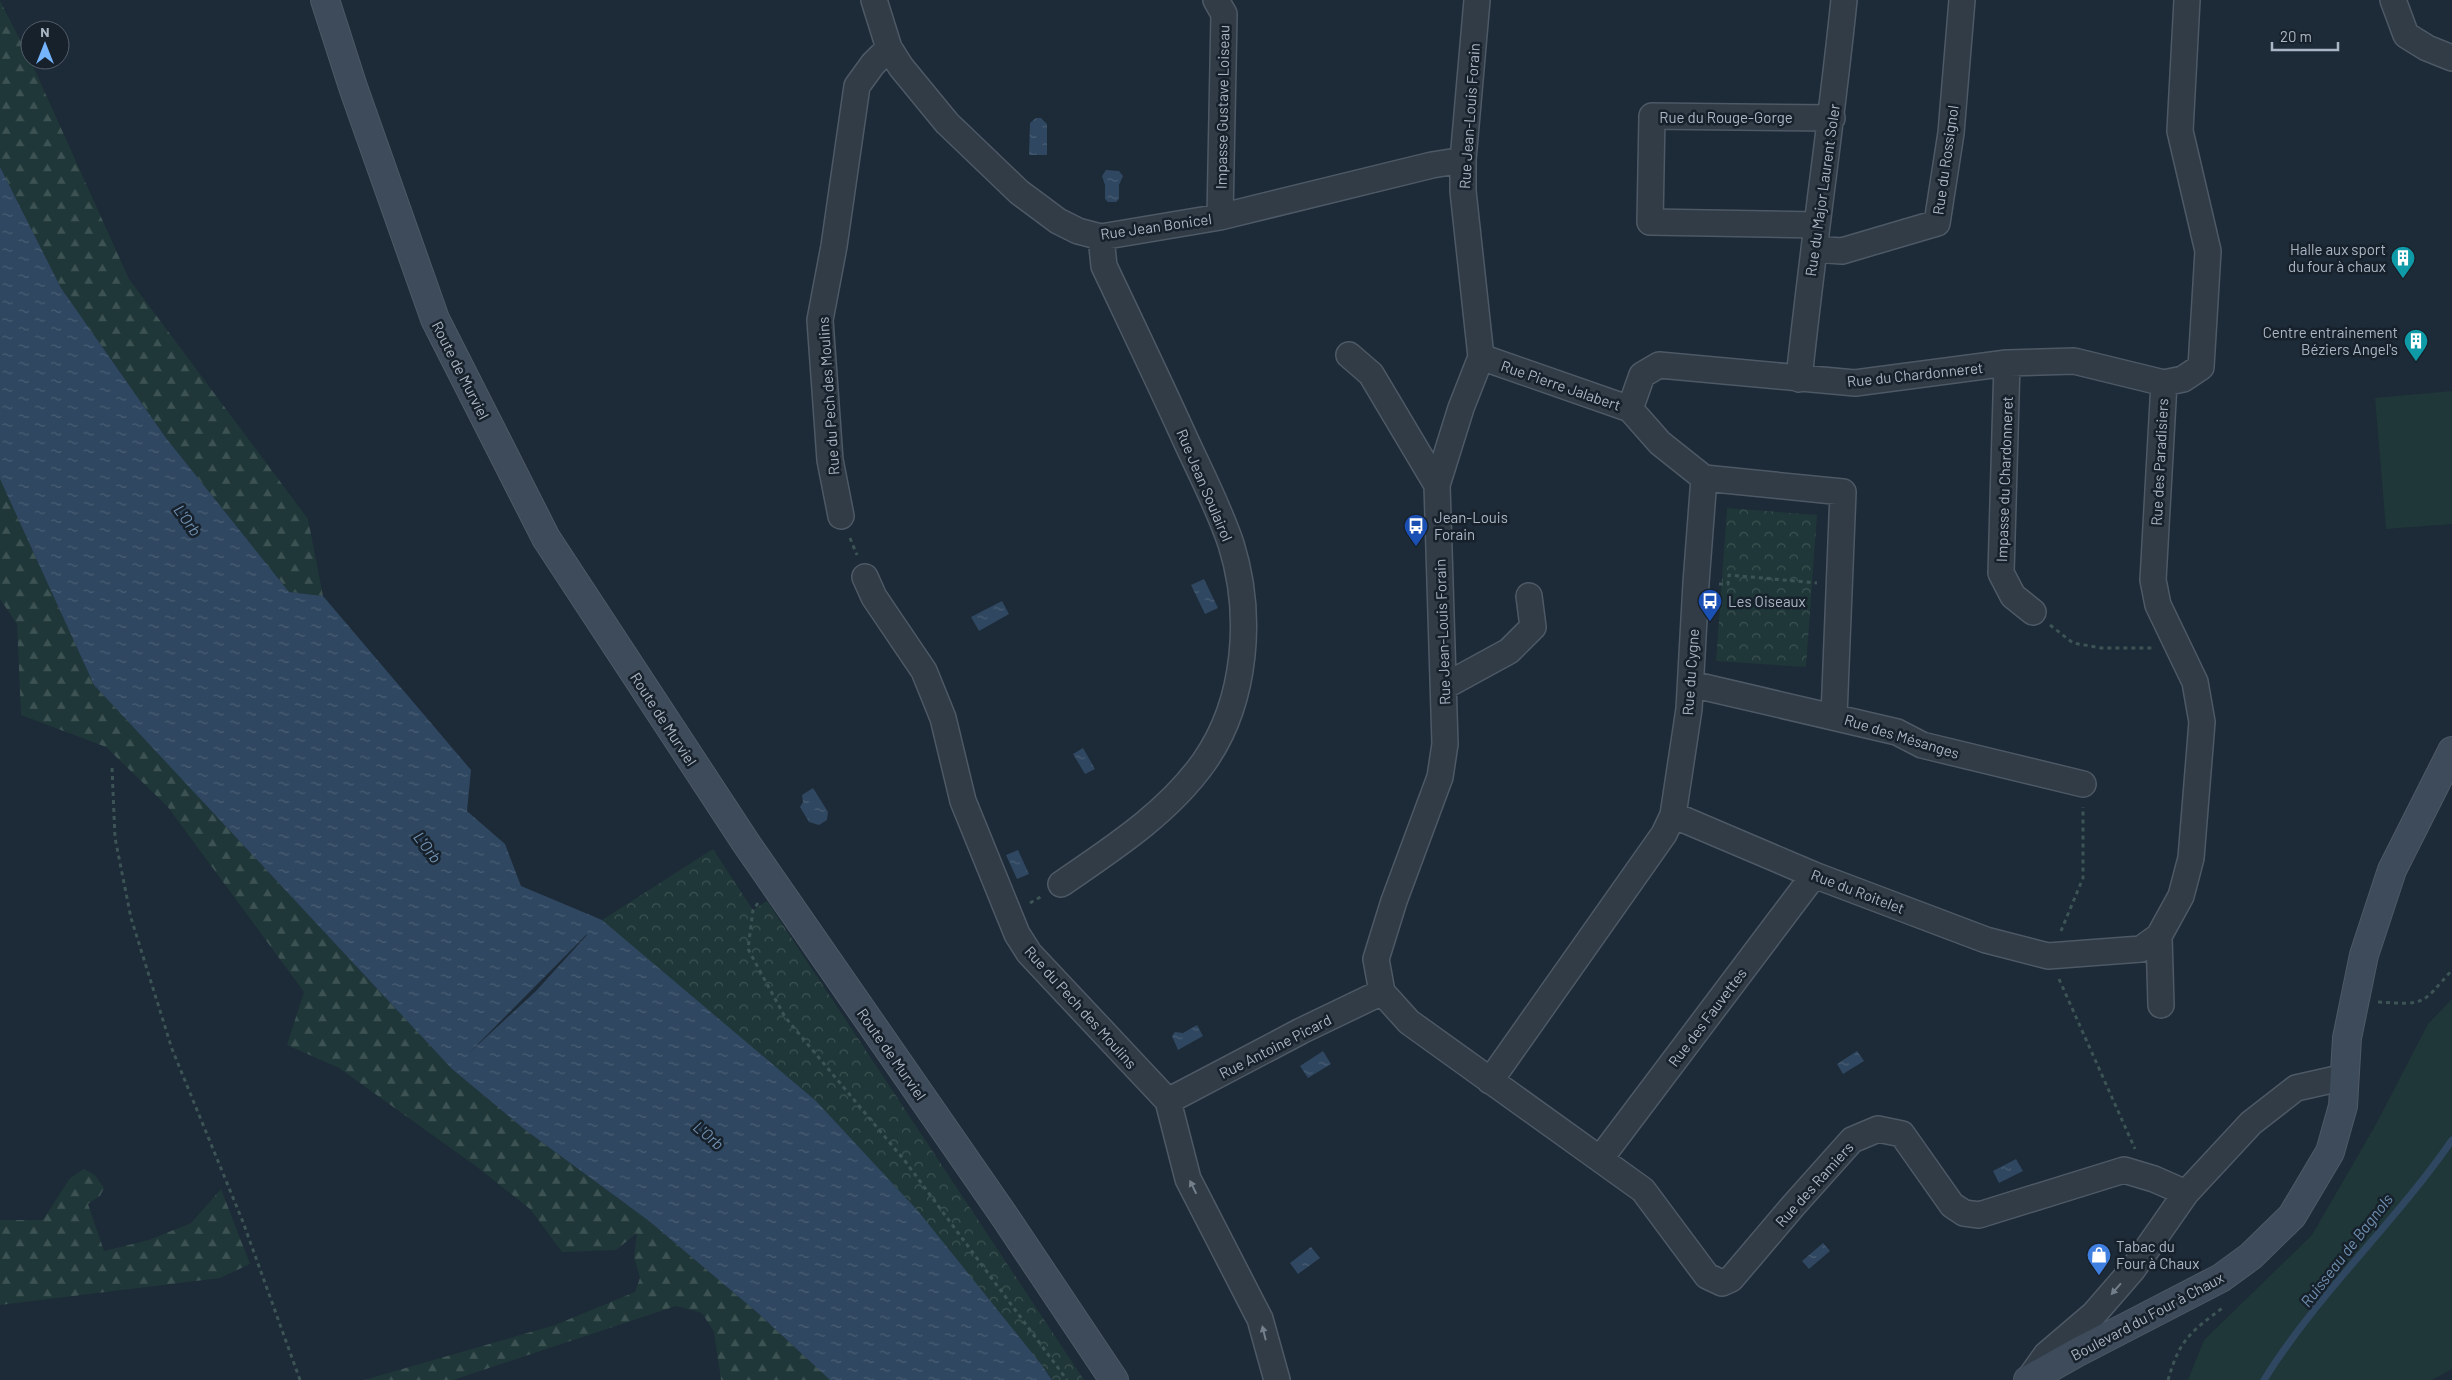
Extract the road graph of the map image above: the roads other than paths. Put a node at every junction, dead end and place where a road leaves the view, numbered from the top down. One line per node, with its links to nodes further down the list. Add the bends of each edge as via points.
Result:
1 (325, 0): 47 (main road, Route de Murviel, via 352,87 435,319 546,538 741,835)
2 (874, 0): 10 (street)
3 (1216, 0): 15 (street, Impasse Gustave Loiseau, via 1224,14)
4 (1477, 0): 14 (street, Rue Jean-Louis Forain)
5 (1844, 0): 13 (street, Rue du Major Laurent Soler)
6 (1962, 0): 17 (street, Rue du Rossignol, via 1951,133 1936,224 1842,251)
7 (2187, 0): 22 (street, Rue des Paradisiers, via 2180,131 2208,251 2201,367 2183,379)
8 (2393, 0): 11 (street, via 2406,35)
9 (2452, 47): 11 (street)
10 (889, 48): 16 (street, Rue Jean Bonicel, via 947,123 1019,192 1058,221); 26 (street, Rue du Pech des Moulins, via 857,86 820,320 830,460)
11 (2427, 48): 12 (street)
12 (2452, 58)
13 (1832, 118): 17 (street, Rue du Major Laurent Soler); 17 (street, Rue du Rouge-Gorge, via 1652,116 1650,222)
14 (1463, 160): 15 (street, Rue Jean Bonicel); 19 (street, Rue Jean-Louis Forain, via 1463,191)
15 (1220, 217): 16 (street, Rue Jean Bonicel)
16 (1101, 237): 37 (street, Rue Jean Soulairol, via 1104,266 1222,520 1238,574 1243,630 1238,683 1230,712 1205,762 1169,802)
17 (1815, 237): 21 (street, Rue du Major Laurent Soler)
18 (1349, 355): 25 (street, via 1370,374)
19 (1481, 357): 23 (street, Rue Pierre Jalabert); 25 (street, Rue Jean-Louis Forain)
20 (2007, 363): 21 (street, Rue du Chardonneret, via 1855,383); 22 (street, Rue du Chardonneret, via 2074,362); 29 (street, Impasse du Chardonneret, via 2001,573 2013,596)
21 (1799, 379): 23 (street, Rue du Chardonneret, via 1658,365 1642,375)
22 (2164, 383): 38 (street, Rue des Paradisiers, via 2153,580 2158,605 2195,682 2202,722 2191,858 2181,896)
23 (1630, 409): 24 (street, Rue Pierre Jalabert, via 1660,443)
24 (1704, 478): 30 (street, Rue du Cygne); 32 (street, via 1843,492)
25 (1437, 485): 31 (street, Rue Jean-Louis Forain)
26 (841, 516)
27 (866, 577): 44 (street, Rue du Pech des Moulins, via 874,597 924,671 943,718 963,801 1006,912 1029,953)
28 (1529, 596): 31 (street, via 1534,627 1509,651)
29 (2033, 612)
30 (1691, 684): 32 (street, Rue des Mésanges); 35 (street, Rue du Cygne)
31 (1445, 686): 40 (street, Rue Jean-Louis Forain, via 1445,744 1440,777 1376,959)
32 (1834, 716): 34 (street, Rue des Mésanges, via 1897,732 1922,745)
33 (2452, 751): 42 (main road, Boulevard du Four à Chaux, via 2392,870 2364,955 2347,1038)
34 (2083, 784)
35 (1673, 815): 36 (street, Rue du Roitelet); 43 (street, Rue du Cygne, via 1664,834)
36 (1814, 875): 39 (street, Rue du Roitelet, via 1986,940); 45 (street, Rue des Fauvettes)
37 (1061, 884)
38 (2159, 936): 39 (street, Rue des Paradisiers, via 2141,949); 41 (street)
39 (2048, 956)
40 (1382, 992): 43 (street, Rue des Ramiers, via 1409,1022); 44 (street, Rue Antoine Picard)
41 (2162, 1005)
42 (2345, 1077): 46 (street, via 2296,1088 2251,1123); 49 (main road, Boulevard du Four à Chaux, via 2343,1106 2330,1152 2292,1216 2251,1256 2221,1278)
43 (1490, 1081): 45 (street, Rue des Ramiers)
44 (1168, 1101): 48 (street, Rue du Pech des Moulins, one-way to 44, via 1260,1320 1188,1178)
45 (1600, 1159): 46 (street, Rue des Ramiers, via 1643,1190 1707,1276 1722,1283 1731,1279 1852,1140 1878,1129 1902,1134 1952,1205 1964,1213 1979,1214 2124,1170 2154,1178)
46 (2186, 1193): 49 (street, one-way to 49, via 2133,1269 2094,1314 2046,1355)
47 (1114, 1380)
48 (1277, 1380)
49 (2029, 1380)

